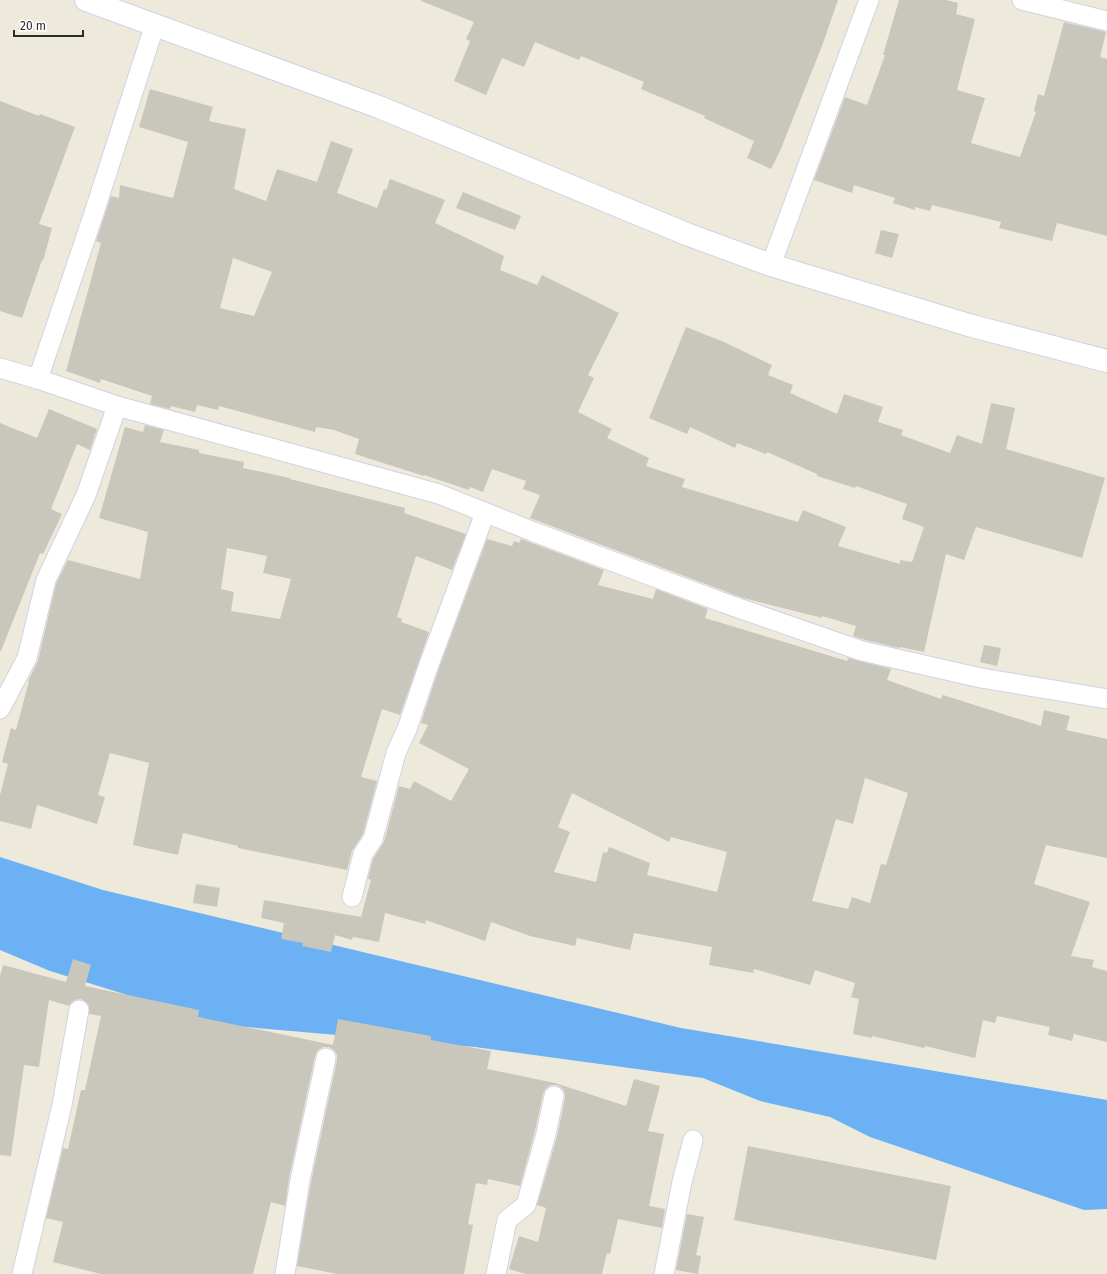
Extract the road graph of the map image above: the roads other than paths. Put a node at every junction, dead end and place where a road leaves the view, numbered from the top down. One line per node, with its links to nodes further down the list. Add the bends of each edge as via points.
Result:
1 (86, 0): 5 (street)
2 (869, 0): 6 (street)
3 (1022, 0): 4 (street)
4 (1107, 21)
5 (155, 24): 6 (street, via 379,107 689,235); 9 (street)
6 (771, 265): 7 (street, via 972,326)
7 (1107, 361)
8 (0, 368): 9 (street)
9 (38, 378): 10 (street)
10 (117, 406): 11 (street, via 439,494); 13 (street, via 86,495 46,580 27,658)
11 (485, 513): 12 (street, via 724,603 862,651 981,678); 14 (street, via 396,753 373,839 363,854)
12 (1107, 699)
13 (0, 709)
14 (352, 897)
15 (79, 1010): 19 (street, via 62,1105)
16 (326, 1058): 20 (street, via 300,1180)
17 (554, 1096): 21 (street, via 526,1205 507,1220)
18 (693, 1140): 22 (street)
19 (22, 1274)
20 (285, 1274)
21 (496, 1274)
22 (664, 1274)

